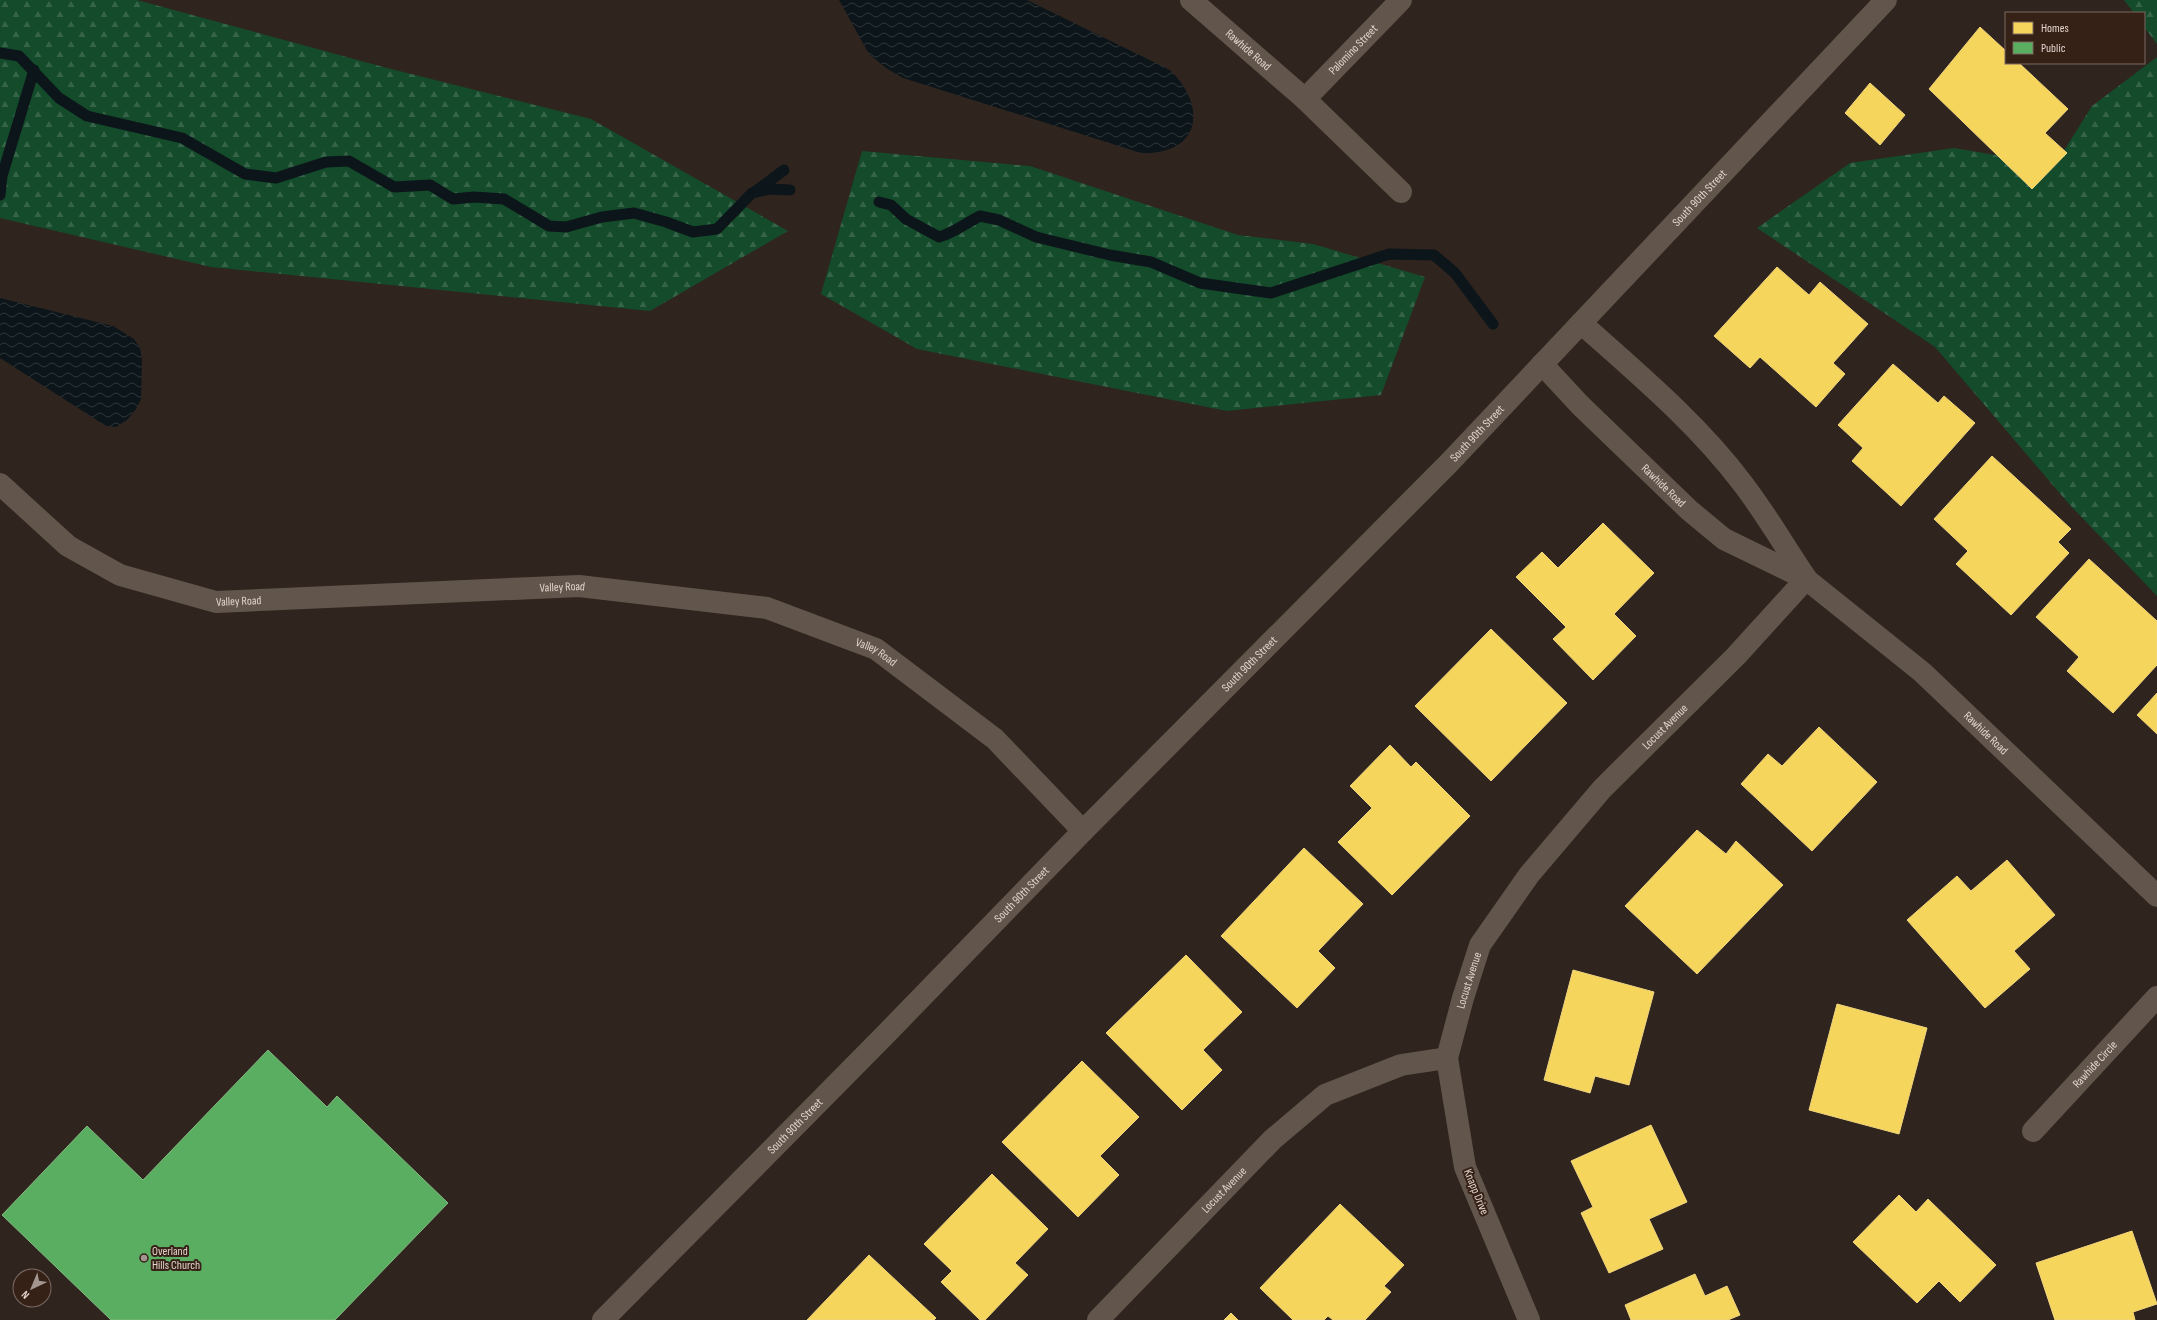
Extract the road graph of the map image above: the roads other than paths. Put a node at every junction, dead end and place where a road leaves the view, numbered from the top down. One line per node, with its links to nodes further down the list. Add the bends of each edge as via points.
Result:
1 (1191, 0): 4 (street, Rawhide Road)
2 (1401, 0): 4 (street, Palomino Street)
3 (1886, 0): 6 (street, South 90th Street)
4 (1305, 99): 5 (street, Rawhide Road)
5 (1401, 192)
6 (1581, 323): 7 (street, South 90th Street); 9 (street, Rawhide Road, via 1644,379 1701,435 1743,484)
7 (1542, 364): 9 (street, Rawhide Road, via 1580,405 1689,510 1724,539); 10 (street, South 90th Street, via 1443,469)
8 (0, 484): 10 (street, Valley Road, via 68,546 120,575 216,602 578,586 767,608 876,649 995,739)
9 (1806, 579): 11 (street, Rawhide Road, via 1922,672); 13 (street, Locust Avenue, via 1736,656 1602,790 1529,875 1480,945 1462,998)
10 (1083, 830): 15 (street, South 90th Street, via 889,1032)
11 (2157, 896)
12 (2157, 997): 14 (street, Rawhide Circle)
13 (1447, 1058): 16 (street, Locust Avenue, via 1401,1065 1325,1095 1273,1139); 17 (street, Knapp Drive, via 1465,1167)
14 (2032, 1131)
15 (603, 1320)
16 (1098, 1320)
17 (1529, 1320)

